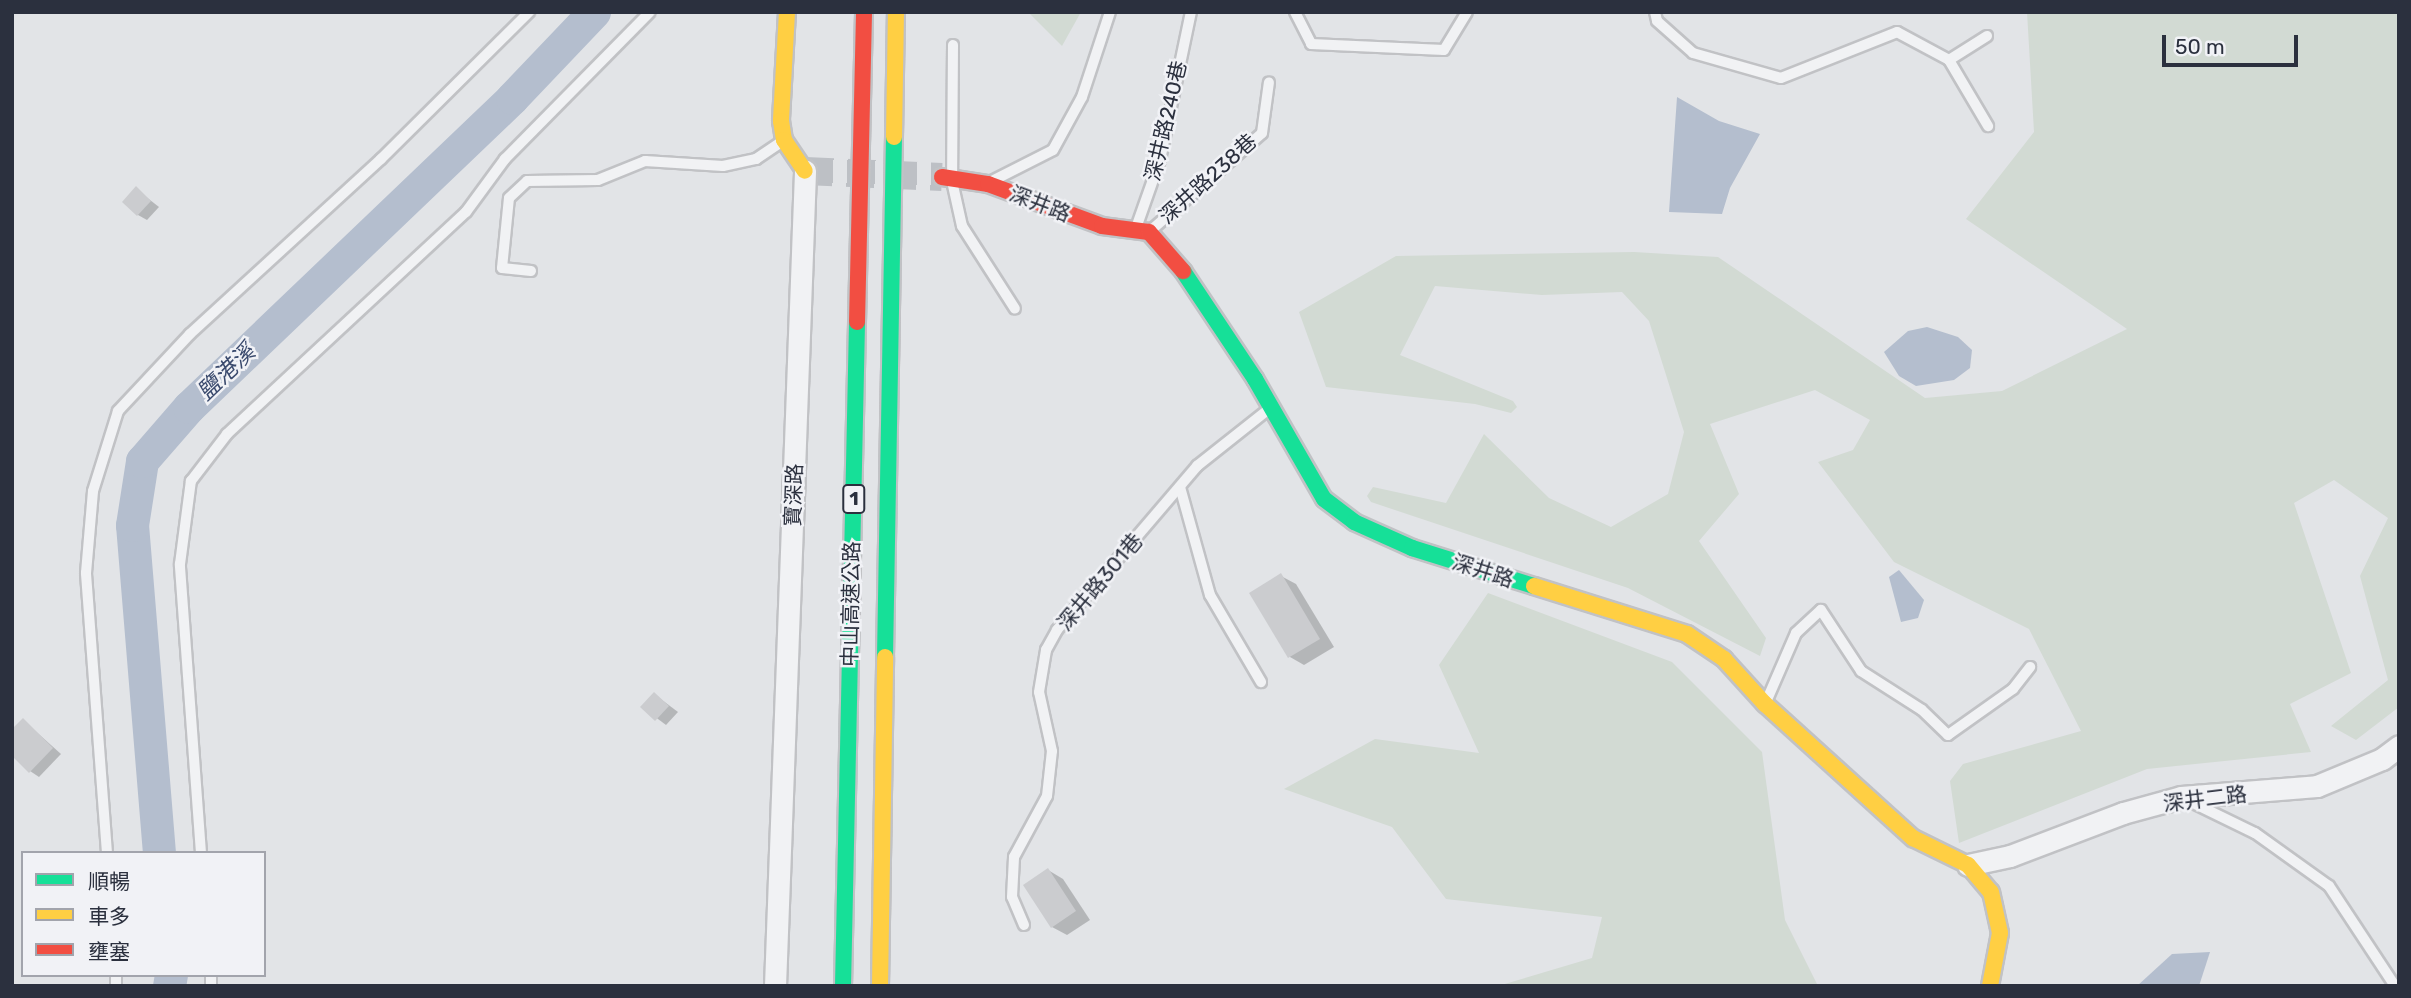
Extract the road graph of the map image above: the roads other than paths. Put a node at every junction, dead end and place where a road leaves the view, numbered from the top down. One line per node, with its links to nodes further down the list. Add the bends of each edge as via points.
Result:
1 (529, 12): 30 (lane, via 382,159 190,334 118,411 93,491 86,573)
2 (650, 12): 31 (lane, via 505,159 466,212 227,434 191,481 180,564)
3 (787, 12): 16 (main road)
4 (863, 12): 35 (main road, 中山高速公路 / 1)
5 (896, 12): 36 (main road, 中山高速公路 / 1)
6 (1110, 12): 19 (lane, via 1082,97 1053,150)
7 (1191, 12): 20 (lane, 深井路240巷)
8 (1295, 12): 9 (lane, via 1311,44 1444,50)
9 (1467, 12)
10 (1654, 12): 13 (lane, via 1657,21 1693,53 1781,78 1897,32)
11 (1987, 36): 13 (lane)
12 (953, 45): 18 (lane)
13 (1949, 60): 15 (lane)
14 (1269, 82): 20 (lane, 深井路238巷, via 1262,132)
15 (1988, 126)
16 (784, 140): 17 (main road, 寶深路); 21 (lane, via 756,159 723,166 645,161 598,180 527,181 509,198 502,268)
17 (805, 171): 34 (street, 寶深路)
18 (947, 179): 19 (main road, 深井路); 22 (lane, via 962,226)
19 (988, 184): 20 (main road, 深井路, via 1102,226)
20 (1142, 230): 23 (main road, 深井路, via 1181,268)
21 (531, 271)
22 (1015, 309)
23 (1271, 407): 24 (lane, 深井路301巷, via 1197,467); 27 (main road, 深井路, via 1324,499 1354,522 1424,552 1687,634 1724,659)
24 (1180, 487): 26 (lane, via 1210,594); 33 (lane, 深井路301巷, via 1057,630 1046,650 1039,692 1052,751 1047,796 1014,857 1012,897)
25 (2031, 667): 27 (lane, via 2013,689 1948,735 1922,710 1861,671 1821,610 1796,633)
26 (1261, 682)
27 (1765, 704): 32 (main road, 深井路, via 1913,838)
28 (2399, 746): 29 (street, 深井二路, via 2382,760 2318,786)
29 (2181, 797): 32 (street, 深井二路, via 2010,856); 38 (lane, via 2255,833 2329,886)
30 (107, 851)
31 (201, 851)
32 (1968, 865): 37 (main road, 深井路, via 1991,892 2000,933)
33 (1024, 925)
34 (775, 986)
35 (843, 986)
36 (880, 986)
37 (1990, 986)
38 (2395, 986)

